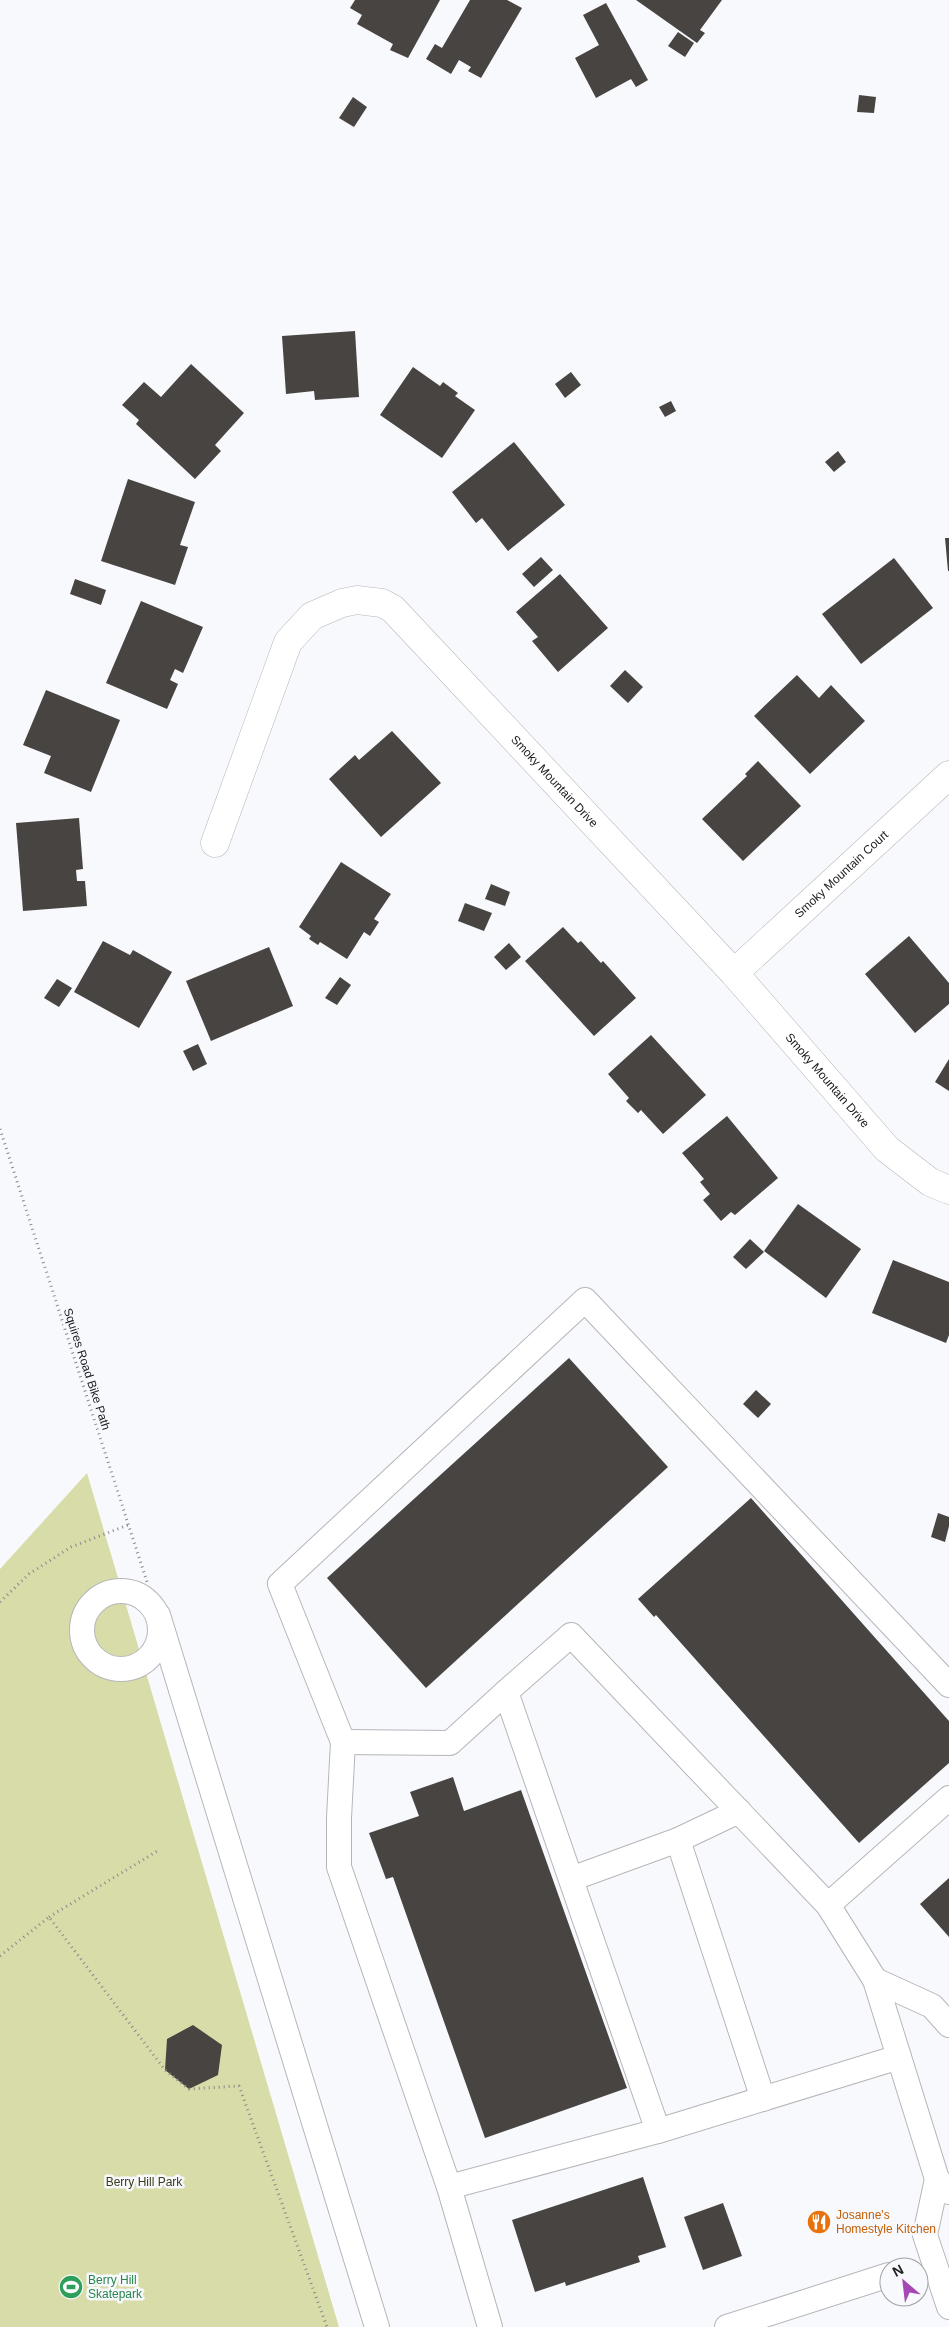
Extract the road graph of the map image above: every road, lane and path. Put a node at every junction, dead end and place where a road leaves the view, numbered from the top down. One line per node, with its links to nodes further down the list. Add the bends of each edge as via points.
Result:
1 (949, 775): 3 (street, Smoky Mountain Court)
2 (215, 843): 3 (street, Smoky Mountain Drive, via 288,642 312,616 342,603 357,600 382,603 393,608)
3 (734, 973): 5 (street, Smoky Mountain Drive, via 887,1149 930,1182)
4 (0, 1129): 6 (path, Squires Road Bike Path)
5 (949, 1190)
6 (128, 1525): 7 (path, via 71,1548 29,1574); 8 (path, Squires Road Bike Path)
7 (0, 1602)
8 (158, 1615): 32 (lane)
9 (949, 1685): 11 (lane, via 585,1300 280,1584)
10 (506, 1692): 11 (lane, via 450,1743); 13 (lane, via 571,1634); 16 (lane)
11 (343, 1742): 26 (lane, via 339,1866)
12 (949, 1798): 17 (lane)
13 (739, 1811): 14 (lane); 17 (lane)
14 (678, 1840): 16 (lane); 23 (lane)
15 (159, 1850): 18 (path)
16 (571, 1879): 24 (lane)
17 (828, 1905): 20 (lane)
18 (49, 1917): 19 (path); 31 (path, via 165,2070 188,2089 239,2086)
19 (0, 1956)
20 (875, 1980): 21 (lane, via 932,2006); 22 (lane)
21 (949, 2025)
22 (899, 2056): 23 (lane); 25 (lane)
23 (763, 2099): 24 (lane)
24 (658, 2131): 26 (lane)
25 (943, 2185): 27 (lane, via 925,2235)
26 (449, 2187): 33 (lane)
27 (925, 2257)
28 (929, 2271): 30 (lane)
29 (879, 2278): 34 (lane)
30 (949, 2307)
31 (327, 2327)
32 (378, 2327)
33 (490, 2327)
34 (727, 2327)

